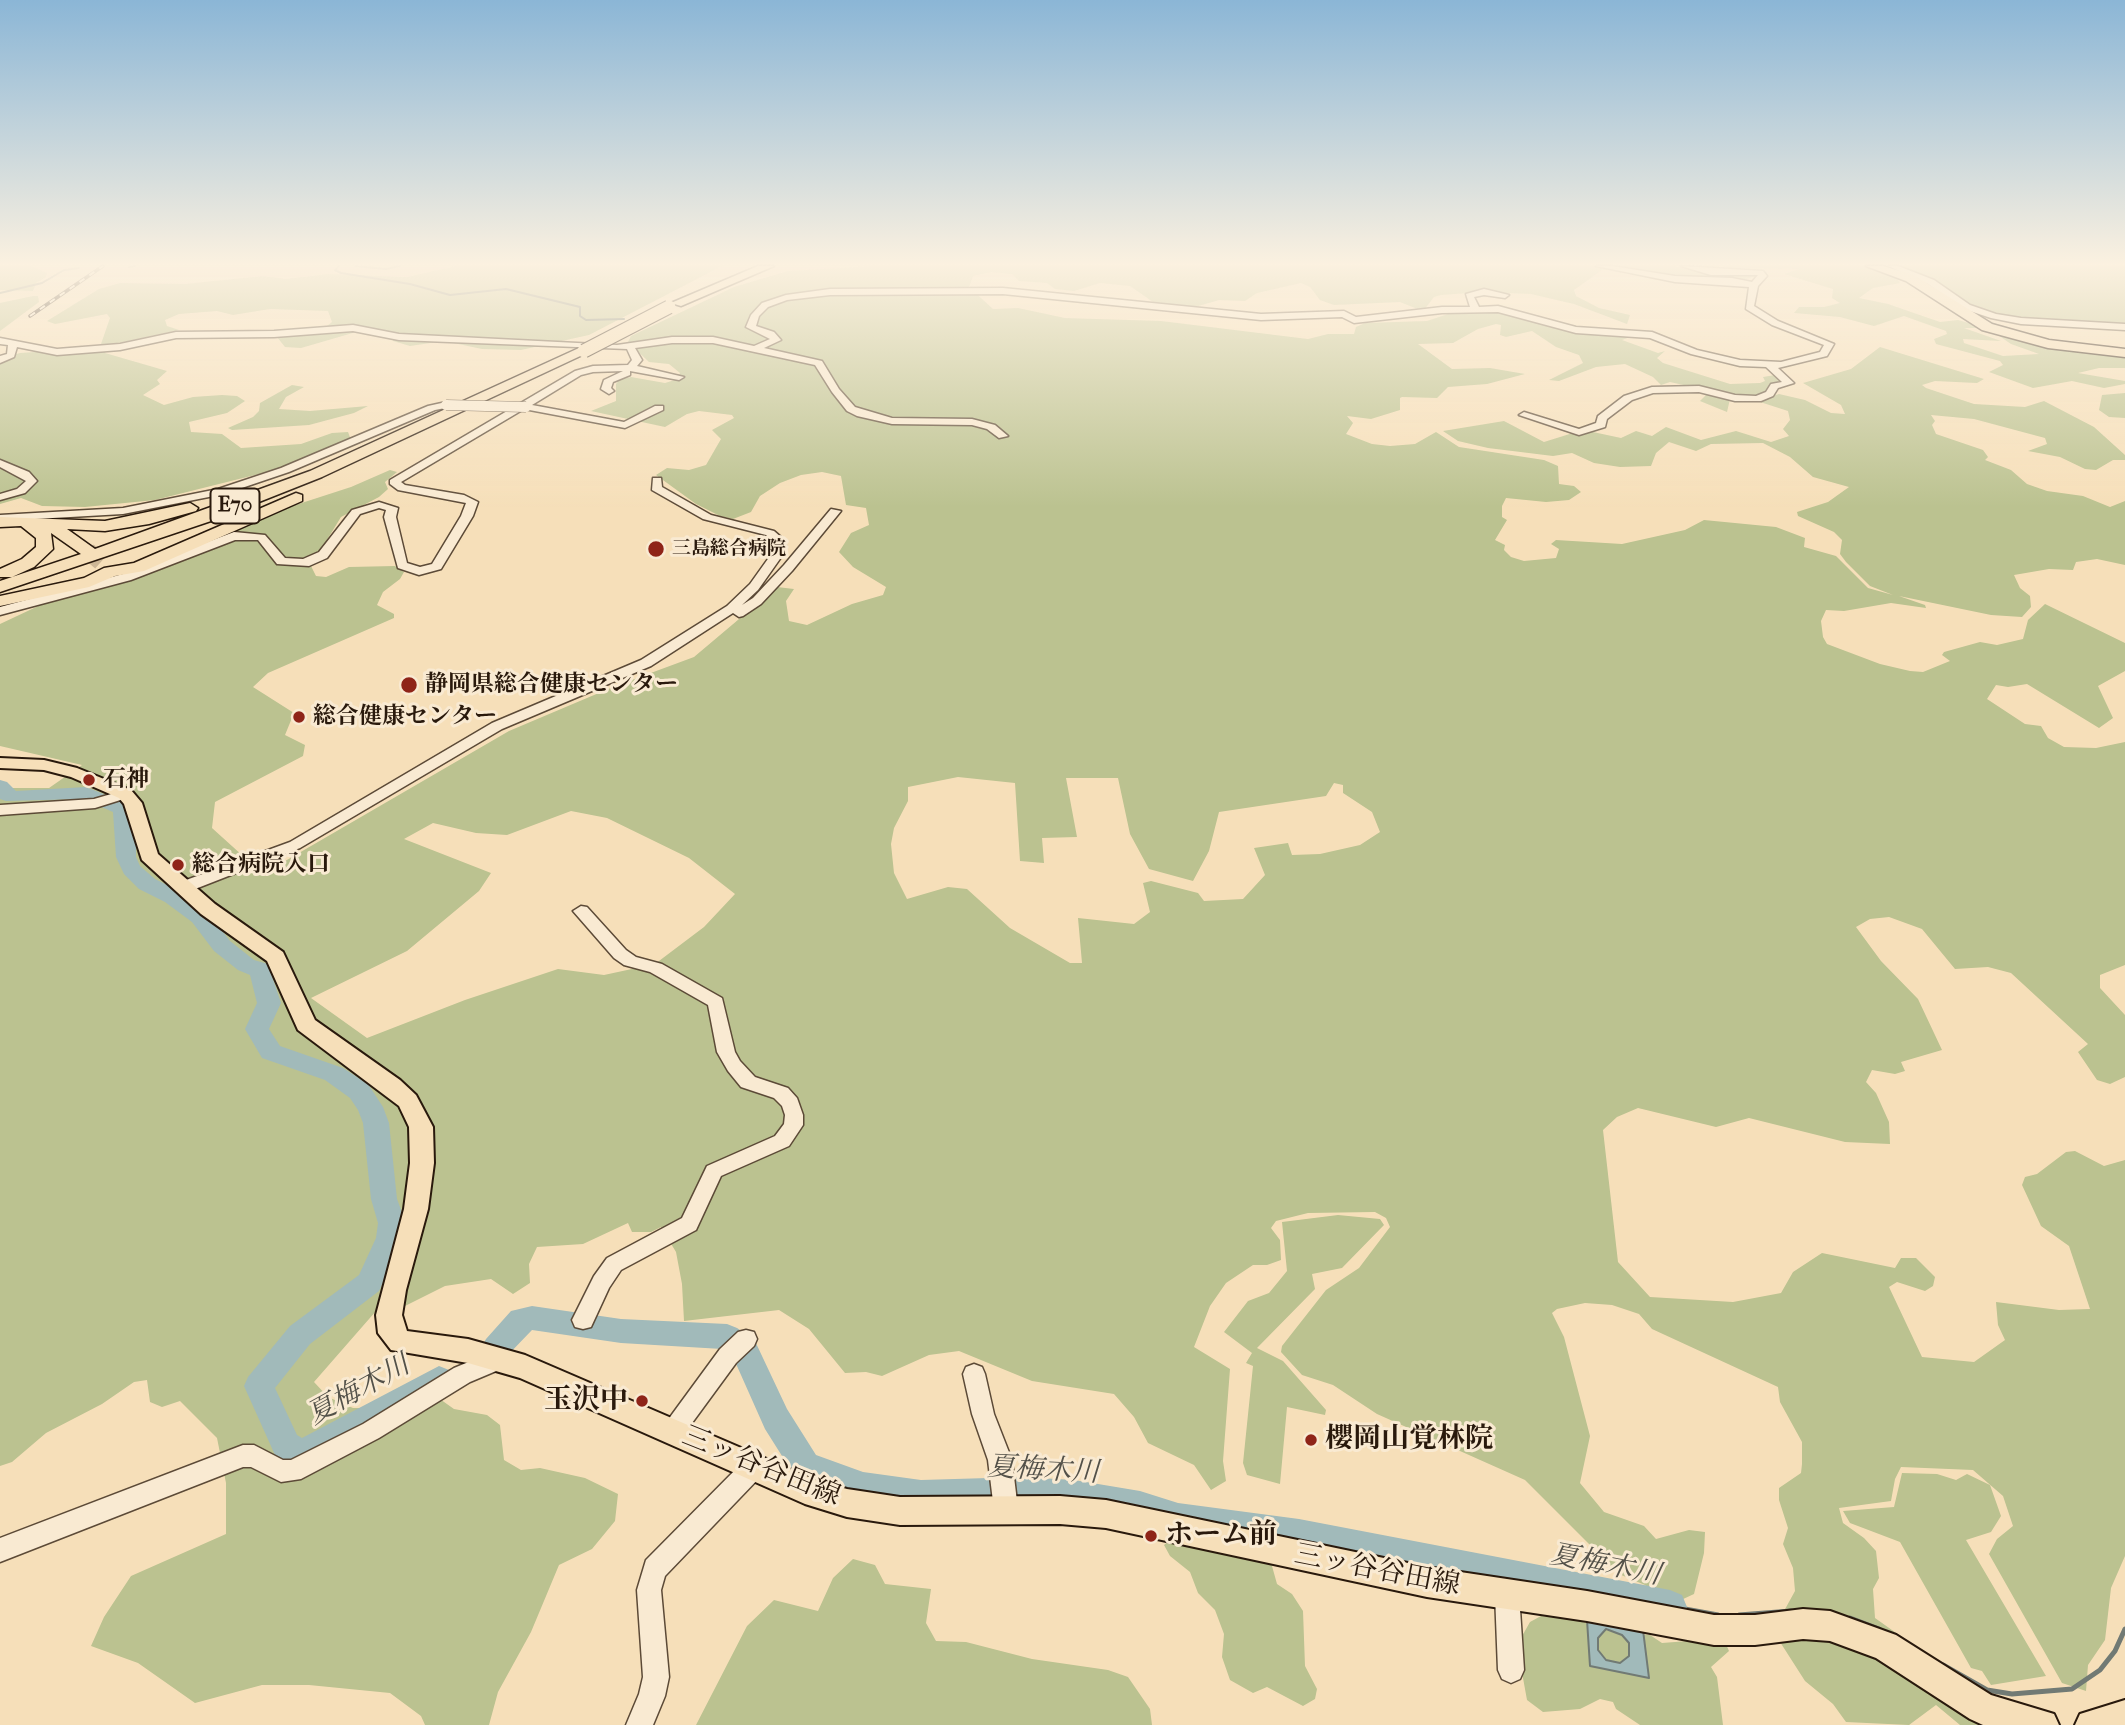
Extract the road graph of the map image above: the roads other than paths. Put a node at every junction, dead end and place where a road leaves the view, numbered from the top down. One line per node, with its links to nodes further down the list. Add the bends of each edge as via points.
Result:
1 (12, 346): 15 (street, via 11,355)
2 (30, 346): 3 (street, via 57,352)
3 (122, 346)
4 (593, 346): 19 (highway, E70, bridge)
5 (618, 346): 12 (street)
6 (634, 346): 12 (street)
7 (740, 346): 13 (street)
8 (761, 346): 13 (street)
9 (1684, 346): 16 (street, via 1711,357)
10 (1828, 346): 16 (street, via 1822,356)
11 (2069, 346): 14 (highway)
12 (630, 347): 17 (street)
13 (755, 349): 25 (street, via 819,363 835,390 861,414 892,421 972,422)
14 (2125, 353)
15 (0, 360)
16 (1769, 365): 24 (street, via 1789,383 1774,386 1770,394 1757,400 1699,389 1652,390 1628,398 1602,418 1601,425 1579,432)
17 (635, 369): 18 (street); 20 (street, via 609,380); 21 (street, via 582,371)
18 (679, 377)
19 (507, 388): 23 (highway, E70); 32 (highway, via 375,462 138,567)
20 (609, 391)
21 (535, 406): 22 (street, via 625,425); 30 (street, bridge, via 432,408 266,478 209,495 100,514); 36 (street, via 394,482 402,488 472,502 437,565 419,570 402,565 390,517 392,508 379,505 356,512 323,555 305,563 281,561 261,537 234,536 127,577)
22 (659, 408)
23 (463, 409): 31 (highway, via 304,471 175,513 104,526); 34 (highway, E70, via 264,495)
24 (1524, 415)
25 (1003, 436)
26 (0, 463): 28 (street, via 32,481 21,491)
27 (657, 480): 37 (street, via 656,488 722,523 771,533 779,550 754,587 731,609)
28 (0, 497)
29 (835, 511): 37 (street, via 757,601 667,660)
30 (0, 521): 31 (highway)
31 (27, 524): 32 (highway, via 52,531); 33 (highway, via 44,536 44,549)
32 (97, 561): 35 (highway, via 89,582)
33 (0, 576)
34 (0, 587)
35 (0, 601)
36 (0, 611)
37 (646, 663): 41 (street, via 506,721 295,845)
38 (0, 763): 39 (main road, via 44,765 77,773)
39 (123, 794): 40 (street, via 95,803); 41 (main road, 三ッ谷谷田線, via 133,803 149,856)
40 (0, 810)
41 (184, 887): 45 (main road, 三ッ谷谷田線, via 276,957 306,1025 393,1086 415,1113 421,1127 422,1163 416,1209 393,1290 390,1333 400,1342)
42 (581, 911): 43 (street, via 630,961 656,968 716,1002 726,1052 734,1066 748,1082 781,1093 794,1115 782,1141 714,1171 689,1224 614,1264)
43 (583, 1320)
44 (741, 1343): 47 (street)
45 (500, 1359): 47 (main road, 三ッ谷谷田線); 50 (street, via 462,1375 371,1431 293,1471 243,1456)
46 (974, 1374): 49 (street, via 1000,1460)
47 (673, 1431): 48 (main road, 三ッ谷谷田線)
48 (754, 1467): 49 (main road, 三ッ谷谷田線, via 815,1494 900,1511); 54 (street, via 655,1569 649,1590 656,1677)
49 (1005, 1499): 51 (main road, 三ッ谷谷田線, via 1106,1514 1427,1582)
50 (0, 1550)
51 (1507, 1594): 52 (street); 55 (main road, 三ッ谷谷田線, via 1714,1630 1830,1626 1885,1646 1981,1707)
52 (1511, 1670)
53 (2125, 1716): 56 (main road)
54 (639, 1725)
55 (2043, 1725)
56 (2091, 1725)

